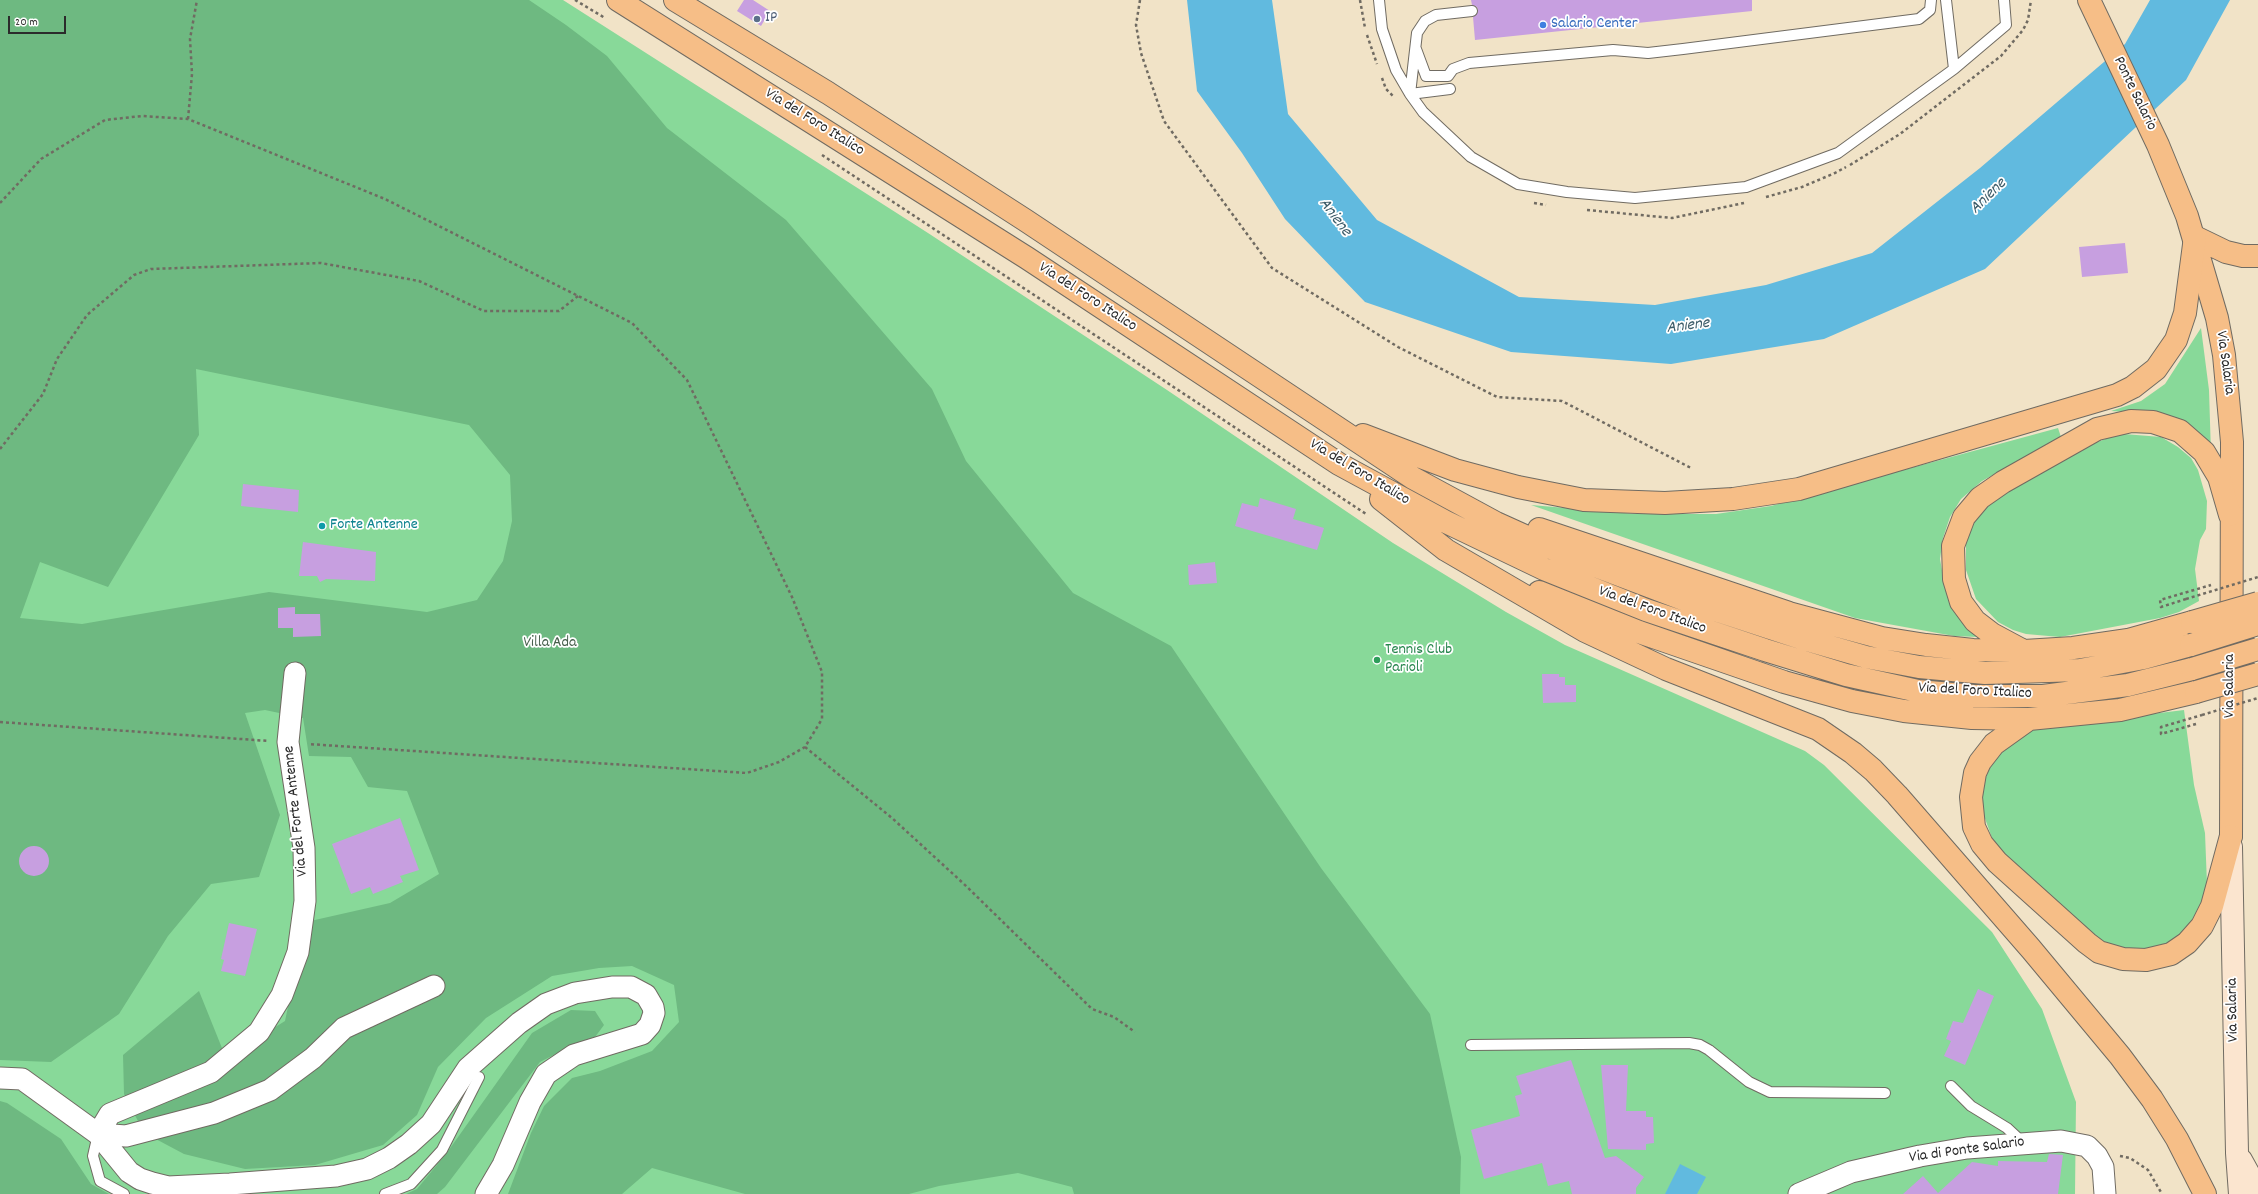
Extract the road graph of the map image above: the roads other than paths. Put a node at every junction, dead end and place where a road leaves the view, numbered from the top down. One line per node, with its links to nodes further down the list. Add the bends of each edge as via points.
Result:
1 (618, 0): 17 (main road, Via del Foro Italico, via 1027,258)
2 (675, 0): 16 (main road, Via del Foro Italico, via 828,93 1025,220)
3 (1379, 0): 12 (lane, via 1382,29 1396,70)
4 (1931, 0): 9 (lane, via 1930,10 1919,19 1683,50 1648,53 1613,50 1469,63 1453,69 1448,76 1426,76)
5 (1946, 0): 10 (lane)
6 (2004, 0): 10 (lane, via 2006,25)
7 (2089, 2): 13 (main road, Ponte Salario)
8 (1472, 11): 9 (lane, via 1436,15 1425,21 1417,32)
9 (1416, 50): 12 (lane)
10 (1954, 69): 12 (lane, via 1838,153 1746,187 1635,198 1567,192 1518,184 1471,157 1423,112)
11 (1450, 89): 12 (lane)
12 (1410, 94)
13 (2176, 186): 14 (main road, Via Salaria)
14 (2195, 237): 15 (main road, via 2226,252); 16 (main road, via 2185,313 2176,340 2156,369 2133,387 2117,395 1799,489 1740,498 1665,503 1610,502 1559,497 1442,466); 19 (main road, Via Salaria, via 2217,318 2224,355 2231,419)
15 (2258, 256)
16 (1321, 419): 18 (main road, Via del Foro Italico)
17 (1339, 464): 20 (main road, via 1425,536); 23 (main road, Via del Foro Italico, bridge, via 1494,547 1589,588 1646,610 1819,667 1918,691 2043,696 2128,685)
18 (1460, 505): 22 (main road, Via del Foro Italico, bridge, via 1606,572 1849,653 1904,665 1967,673 2053,672 2114,664); 24 (main road, via 1854,631 1888,639 1952,648)
19 (2230, 515): 24 (main road, via 2219,477 2204,452 2180,431 2142,421 2113,424 2088,433 1990,490 1973,505 1959,528 1953,553 1955,585 1961,602 1975,621 1992,634); 28 (main road, Via Salaria)
20 (1469, 564): 27 (main road, via 1639,632 1833,697 1932,715); 44 (main road, via 1549,612 1612,644 1694,681 1818,729 1838,741 1873,770 2031,949 2120,1056 2152,1099 2177,1139)
21 (2258, 603): 24 (main road, bridge, via 2128,640 2073,648)
22 (2258, 624)
23 (2258, 649)
24 (2024, 651)
25 (295, 673): 35 (street, Via del Forte Antenne, via 288,742 304,848 305,901 298,952 282,995 259,1032 211,1072 110,1114)
26 (2258, 674): 27 (main road, bridge, via 2120,710)
27 (2030, 719): 28 (main road, via 1994,744 1980,762 1970,797 1974,827 1997,862 2099,952 2123,959 2146,960 2170,954 2187,943 2202,926 2212,906)
28 (2231, 836): 37 (main road, Via Salaria)
29 (434, 986): 35 (street, via 344,1028 313,1058 270,1090 214,1113 126,1136)
30 (1471, 1045): 34 (lane, via 1689,1043 1709,1050 1749,1082 1770,1092)
31 (479, 1077): 40 (lane, via 442,1150 411,1184)
32 (0, 1078): 35 (street, via 22,1079)
33 (1951, 1086): 36 (lane, via 1971,1106 2007,1128)
34 (1885, 1093)
35 (98, 1134): 39 (lane, via 93,1156 100,1181); 41 (street, via 129,1172 140,1179 168,1187 352,1174 389,1158 409,1144 431,1124 468,1068 518,1023 546,1004 575,993 617,986 631,987 646,995 654,1013 650,1025 642,1034 574,1055 546,1074 530,1102 503,1165)
36 (2022, 1142): 42 (street, Via di Ponte Salario, via 1967,1148 1880,1164 1840,1175); 43 (street, Via di Ponte Salario, via 2061,1141 2086,1146 2102,1164)
37 (2237, 1153): 38 (main road); 45 (main road, Via Salaria)
38 (2258, 1191)
39 (124, 1194)
40 (385, 1194)
41 (486, 1194)
42 (1799, 1194)
43 (2105, 1194)
44 (2205, 1194)
45 (2240, 1194)

